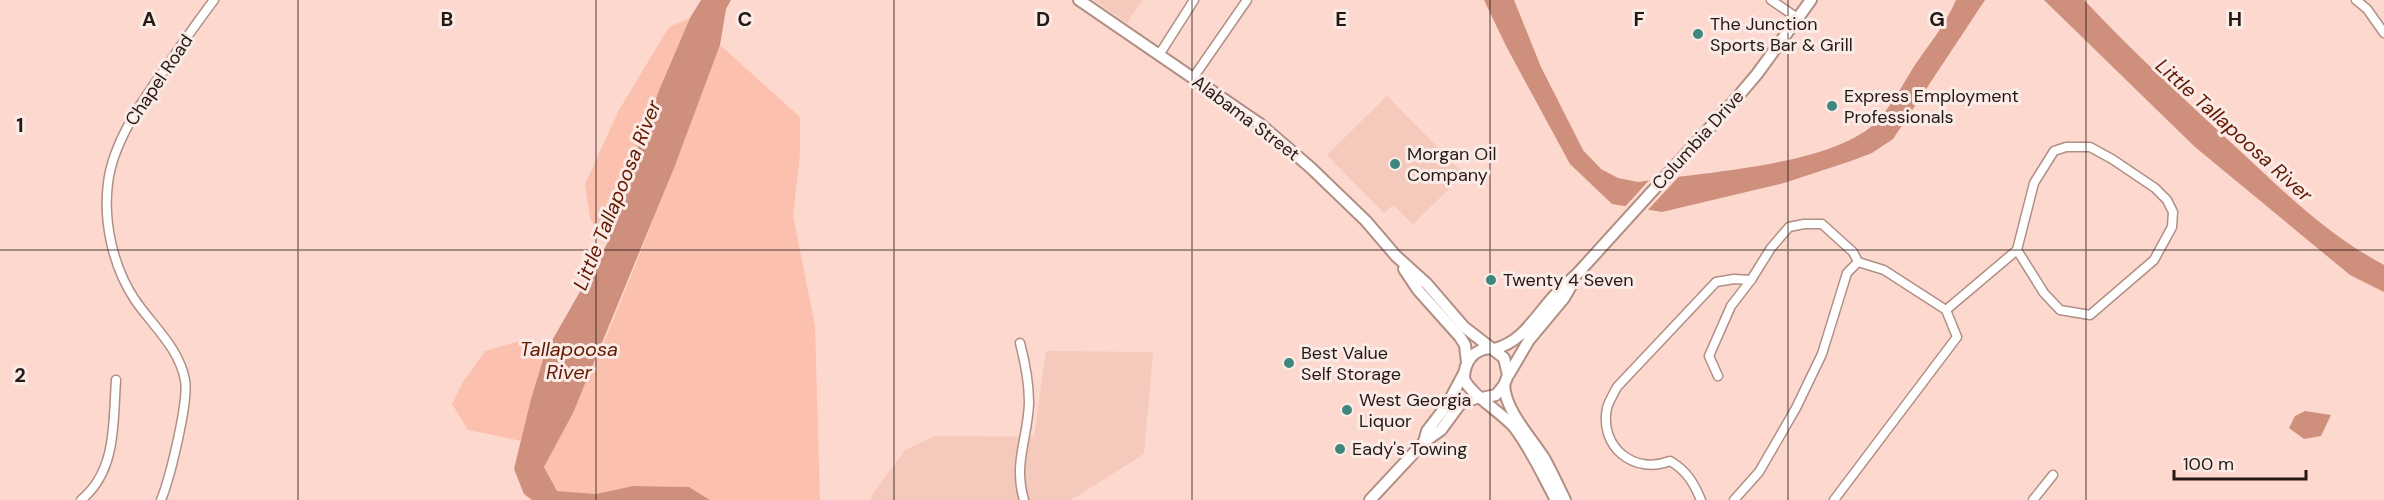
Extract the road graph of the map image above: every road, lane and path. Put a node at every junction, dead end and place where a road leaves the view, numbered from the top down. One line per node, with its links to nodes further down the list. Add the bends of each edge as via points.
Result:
1 (214, 0): 28 (street, Chapel Road, via 137,108 121,139 108,181 107,220 113,253 134,298 170,344 185,381 180,430)
2 (1079, 0): 10 (main road, Alabama Street)
3 (1194, 0): 10 (street)
4 (1247, 0): 11 (street)
5 (1772, 0): 8 (street)
6 (1811, 0): 8 (main road, Columbia Drive)
7 (2356, 0): 9 (street)
8 (1799, 19): 15 (main road, Columbia Drive, via 1757,74)
9 (2384, 33)
10 (1159, 55): 11 (main road, Alabama Street)
11 (1193, 78): 13 (main road, Alabama Street, via 1260,124 1301,159 1366,221)
12 (2017, 250): 12 (street, via 2034,183 2054,151 2066,147 2090,147 2112,159 2155,188 2173,212 2172,227 2154,260 2090,315 2060,310 2044,293); 17 (street)
13 (1396, 256): 19 (main road, Alabama Street, via 1427,284 1464,327); 20 (main road, Alabama Street, via 1418,290 1465,345)
14 (1858, 262): 16 (street, via 1822,224 1804,224 1789,227); 17 (street, via 1884,270); 34 (street, via 1847,273 1822,354 1796,408 1759,472)
15 (1578, 273): 19 (main road, Columbia Drive, via 1519,338); 23 (main road, Columbia Drive, via 1529,340)
16 (1751, 280): 21 (street, via 1731,306 1709,356); 33 (street, via 1716,282 1617,387 1607,406 1609,432 1624,457 1650,465 1670,461 1682,468)
17 (1946, 310): 35 (street, via 1957,337)
18 (1020, 343): 29 (street, via 1029,404 1019,460)
19 (1492, 348): 20 (main road, via 1477,351); 23 (main road, via 1504,358)
20 (1466, 368): 24 (main road, via 1466,383); 25 (main road)
21 (1718, 376)
22 (116, 380): 27 (street, via 106,468)
23 (1506, 380): 24 (main road, via 1496,394); 32 (main road, via 1511,408)
24 (1480, 397): 25 (main road, via 1462,403 1441,430); 31 (main road, via 1497,409 1522,439)
25 (1424, 442): 30 (main road)
26 (2053, 476): 36 (street)
27 (81, 500)
28 (161, 500)
29 (1024, 500)
30 (1370, 500)
31 (1556, 500)
32 (1565, 500)
33 (1701, 500)
34 (1734, 500)
35 (1834, 500)
36 (2033, 500)

